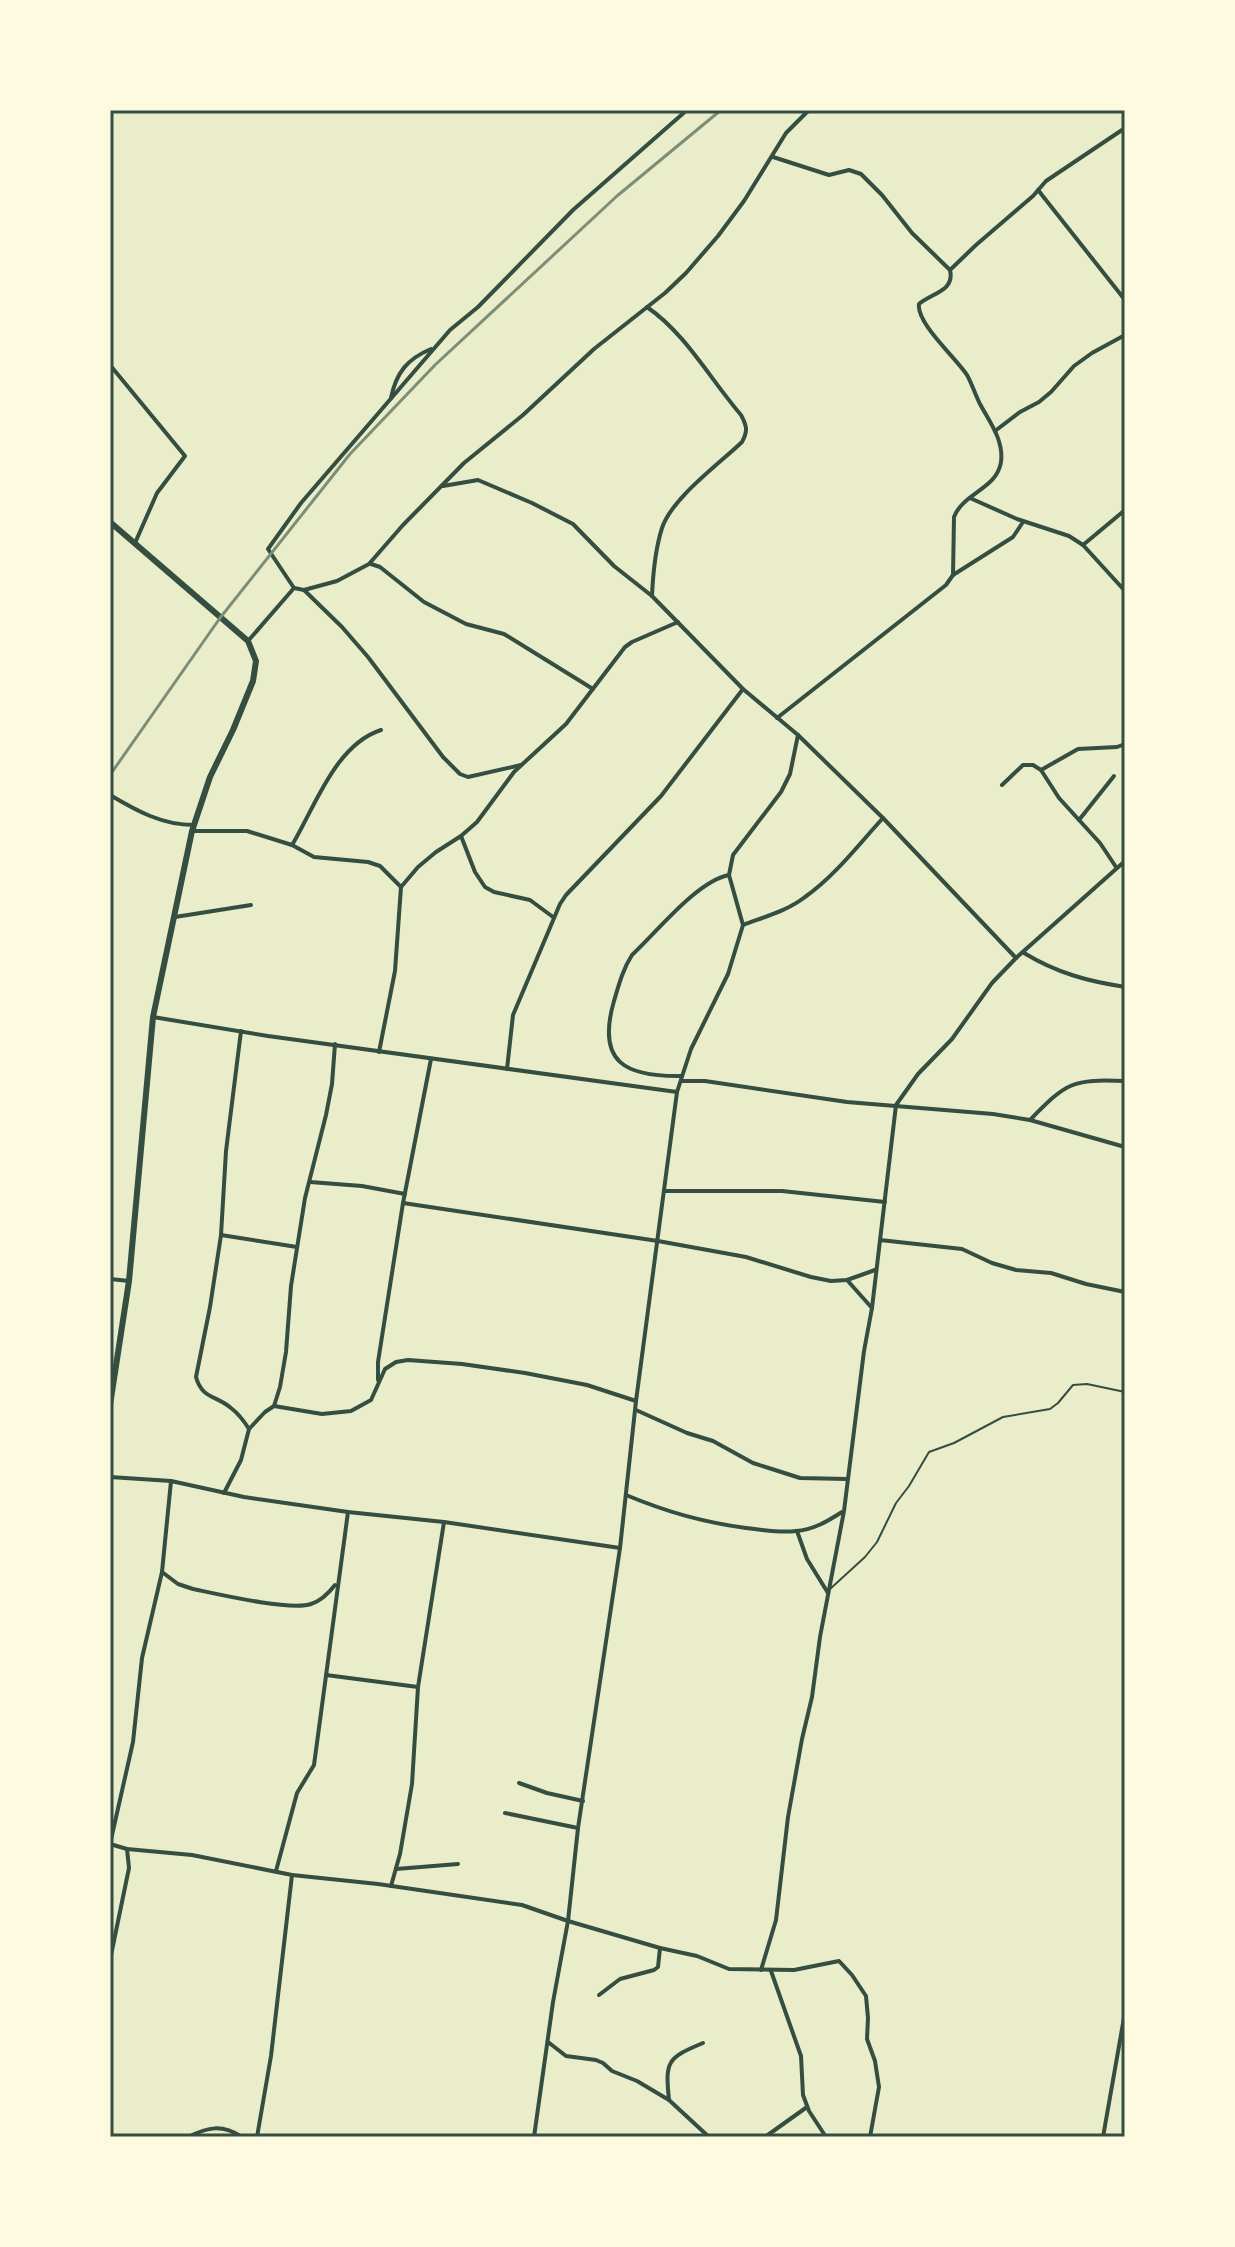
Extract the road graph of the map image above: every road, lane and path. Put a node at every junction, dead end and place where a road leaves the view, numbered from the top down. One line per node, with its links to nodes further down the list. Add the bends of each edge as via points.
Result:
1 (687, 110): 10 (street, via 573,210)
2 (809, 110): 4 (street, via 786,133)
3 (1125, 128): 5 (street)
4 (773, 157): 6 (street, via 829,175 849,170 861,174); 8 (street, via 710,245)
5 (1038, 190): 6 (street); 7 (street)
6 (950, 270): 13 (street, via 948,287 917,308 966,374)
7 (1125, 300)
8 (647, 307): 14 (street); 26 (street, via 690,349 741,415 747,432 669,513 656,554)
9 (1125, 335): 13 (street, via 1074,366 1039,402)
10 (434, 348): 12 (street); 12 (street, via 404,365)
11 (110, 365): 19 (street, via 185,456 157,493)
12 (391, 401): 23 (street, via 301,503 268,549)
13 (995, 431): 15 (street, via 1001,464 995,477)
14 (443, 486): 21 (street); 26 (street, via 478,480 573,524)
15 (970, 498): 17 (street); 22 (street, via 954,517)
16 (1125, 510): 20 (street)
17 (1024, 521): 20 (street); 22 (street, via 995,551)
18 (110, 522): 19 (main road)
19 (135, 543): 28 (main road)
20 (1083, 545): 25 (street)
21 (369, 564): 24 (street); 29 (street, via 424,602 466,624 504,634)
22 (953, 575): 31 (street)
23 (294, 588): 24 (street); 28 (street)
24 (304, 590): 35 (street, via 368,657 460,774 468,777)
25 (1125, 591)
26 (652, 596): 27 (street)
27 (678, 622): 29 (street, via 625,647); 30 (street)
28 (248, 641): 42 (main road, via 256,661 253,681)
29 (593, 689): 35 (street, via 566,724)
30 (743, 689): 31 (street); 50 (street, via 661,796 566,895)
31 (777, 718): 33 (street)
32 (381, 730): 44 (street, via 360,740 332,773)
33 (798, 735): 40 (street); 47 (street, via 790,774 733,855)
34 (1125, 744): 36 (street, via 1078,749)
35 (522, 765): 43 (street)
36 (1041, 770): 38 (street, via 1023,765); 41 (street)
37 (1114, 776): 41 (street)
38 (1002, 785)
39 (110, 795): 42 (street, via 158,821)
40 (883, 818): 52 (street, via 804,898); 54 (street)
41 (1079, 820): 46 (street)
42 (193, 828): 44 (street, via 247,831); 51 (main road)
43 (461, 836): 48 (street, via 418,867); 50 (street, via 485,887 530,900)
44 (292, 845): 48 (street, via 314,857 380,866)
45 (1125, 861): 46 (street)
46 (1116, 867): 53 (street)
47 (729, 875): 52 (street); 62 (street, via 704,885 632,955 609,1018 609,1041 626,1067)
48 (401, 887): 59 (street, via 395,971)
49 (251, 905): 51 (street)
50 (553, 917): 61 (street, via 513,1015)
51 (173, 918): 56 (main road)
52 (743, 925): 62 (street, via 728,974)
53 (1024, 953): 54 (street); 55 (street, via 1049,968)
54 (1016, 958): 65 (street)
55 (1125, 987)
56 (153, 1017): 57 (street); 80 (main road)
57 (241, 1031): 58 (street); 73 (street)
58 (335, 1044): 59 (street); 68 (street, via 332,1084)
59 (379, 1052): 60 (street)
60 (431, 1059): 61 (street); 70 (street)
61 (507, 1069): 64 (street)
62 (681, 1078): 64 (street); 65 (street)
63 (1125, 1081): 66 (street, via 1066,1086)
64 (677, 1092): 69 (street)
65 (896, 1105): 66 (street); 71 (street)
66 (1030, 1120): 67 (street)
67 (1125, 1147)
68 (310, 1182): 70 (street); 76 (street)
69 (664, 1191): 71 (street, via 782,1191); 75 (street)
70 (405, 1194): 72 (street)
71 (885, 1202): 74 (street)
72 (403, 1203): 75 (street); 83 (street)
73 (221, 1235): 76 (street); 89 (street, via 196,1377 208,1396 234,1409)
74 (880, 1240): 77 (street); 81 (street, via 962,1249 1016,1270)
75 (658, 1241): 79 (street, via 746,1257 811,1277); 85 (street)
76 (297, 1247): 87 (street, via 286,1352)
77 (876, 1270): 79 (street); 82 (street)
78 (110, 1279): 80 (street)
79 (847, 1280): 82 (street)
80 (129, 1281): 86 (main road)
81 (1125, 1292)
82 (872, 1308): 91 (street)
83 (378, 1387): 85 (street, via 385,1369 408,1360 525,1373); 87 (street, via 371,1400 351,1411 322,1414)
84 (1125, 1392): 102 (lane, via 1073,1385 1050,1409 1003,1417 929,1452 877,1542)
85 (636, 1401): 88 (street)
86 (110, 1405)
87 (274, 1406): 89 (street)
88 (636, 1410): 91 (street, via 753,1463 800,1478); 94 (street)
89 (249, 1429): 93 (street)
90 (110, 1477): 92 (street)
91 (848, 1479): 95 (street)
92 (171, 1481): 93 (street); 100 (street)
93 (224, 1493): 96 (street)
94 (626, 1495): 98 (street, via 704,1521); 99 (street)
95 (844, 1511): 98 (street); 102 (street)
96 (348, 1512): 97 (street); 101 (street)
97 (444, 1522): 99 (street); 104 (street)
98 (797, 1531): 102 (street)
99 (620, 1548): 106 (street)
100 (162, 1572): 101 (street, via 193,1589 301,1606 318,1601); 109 (street)
101 (337, 1584): 103 (street)
102 (828, 1591): 119 (street, via 788,1817 776,1920)
103 (326, 1675): 104 (street); 113 (street, via 314,1765 297,1793)
104 (418, 1687): 112 (street, via 412,1784)
105 (519, 1783): 106 (street)
106 (583, 1801): 108 (street)
107 (505, 1813): 108 (street)
108 (578, 1828): 116 (street)
109 (110, 1844): 110 (street)
110 (127, 1849): 113 (street); 118 (street, via 129,1868)
111 (458, 1864): 112 (street)
112 (396, 1869): 115 (street)
113 (276, 1871): 114 (street)
114 (292, 1875): 115 (street); 129 (street)
115 (391, 1886): 116 (street, via 522,1905)
116 (568, 1921): 117 (street); 123 (street)
117 (660, 1948): 119 (street, via 729,1969); 121 (street, via 658,1967 620,1979)
118 (110, 1960)
119 (761, 1970): 120 (street)
120 (771, 1970): 126 (street, via 801,2056); 134 (street, via 839,1961 863,1991 879,2087)
121 (599, 1995)
122 (1125, 2012): 135 (street)
123 (548, 2042): 125 (street, via 566,2056 596,2060); 130 (street)
124 (703, 2043): 125 (street, via 672,2058)
125 (669, 2100): 131 (street)
126 (807, 2107): 132 (street); 133 (street)
127 (188, 2137): 128 (street, via 223,2127)
128 (242, 2137)
129 (257, 2137)
130 (534, 2137)
131 (709, 2137)
132 (765, 2137)
133 (826, 2137)
134 (870, 2137)
135 (1103, 2137)

